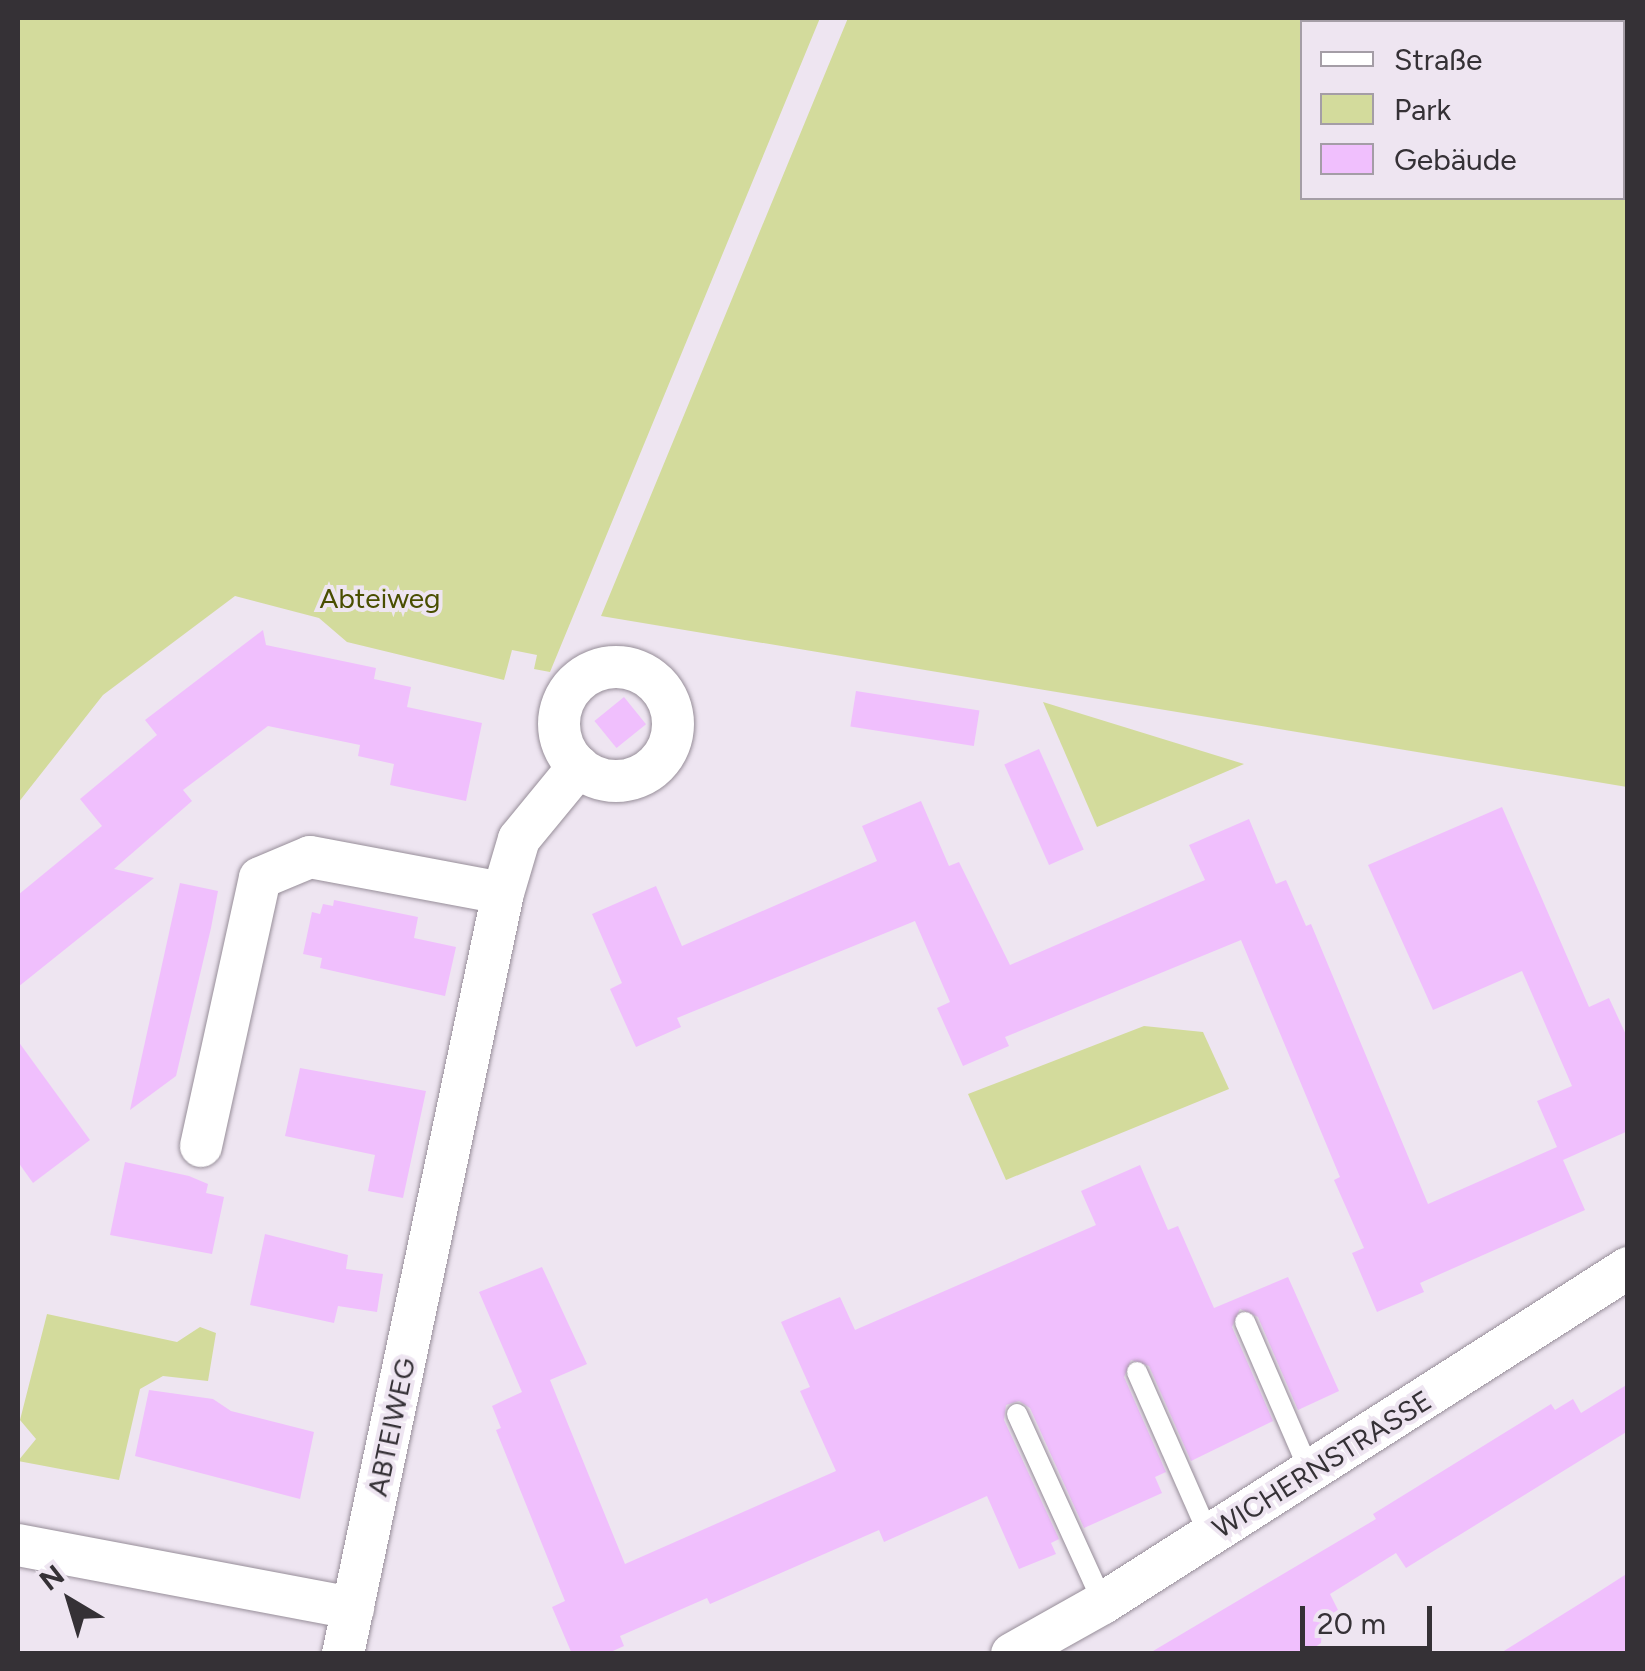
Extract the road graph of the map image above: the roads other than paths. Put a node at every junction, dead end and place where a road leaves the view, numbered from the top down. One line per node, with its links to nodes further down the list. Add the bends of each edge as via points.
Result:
1 (579, 766): 2 (street, ABTEIWEG, via 520,839)
2 (504, 893): 3 (street, via 310,856 260,878); 12 (street, ABTEIWEG)
3 (200, 1146)
4 (1628, 1268): 8 (street, WICHERNSTRASSE)
5 (1245, 1322): 8 (lane)
6 (1137, 1372): 9 (lane)
7 (1017, 1414): 11 (lane)
8 (1310, 1472): 9 (street, WICHERNSTRASSE)
9 (1209, 1534): 11 (street, WICHERNSTRASSE)
10 (18, 1545): 12 (street)
11 (1103, 1604): 14 (street, WICHERNSTRASSE)
12 (353, 1608): 13 (street, ABTEIWEG)
13 (344, 1654)
14 (1012, 1654)

